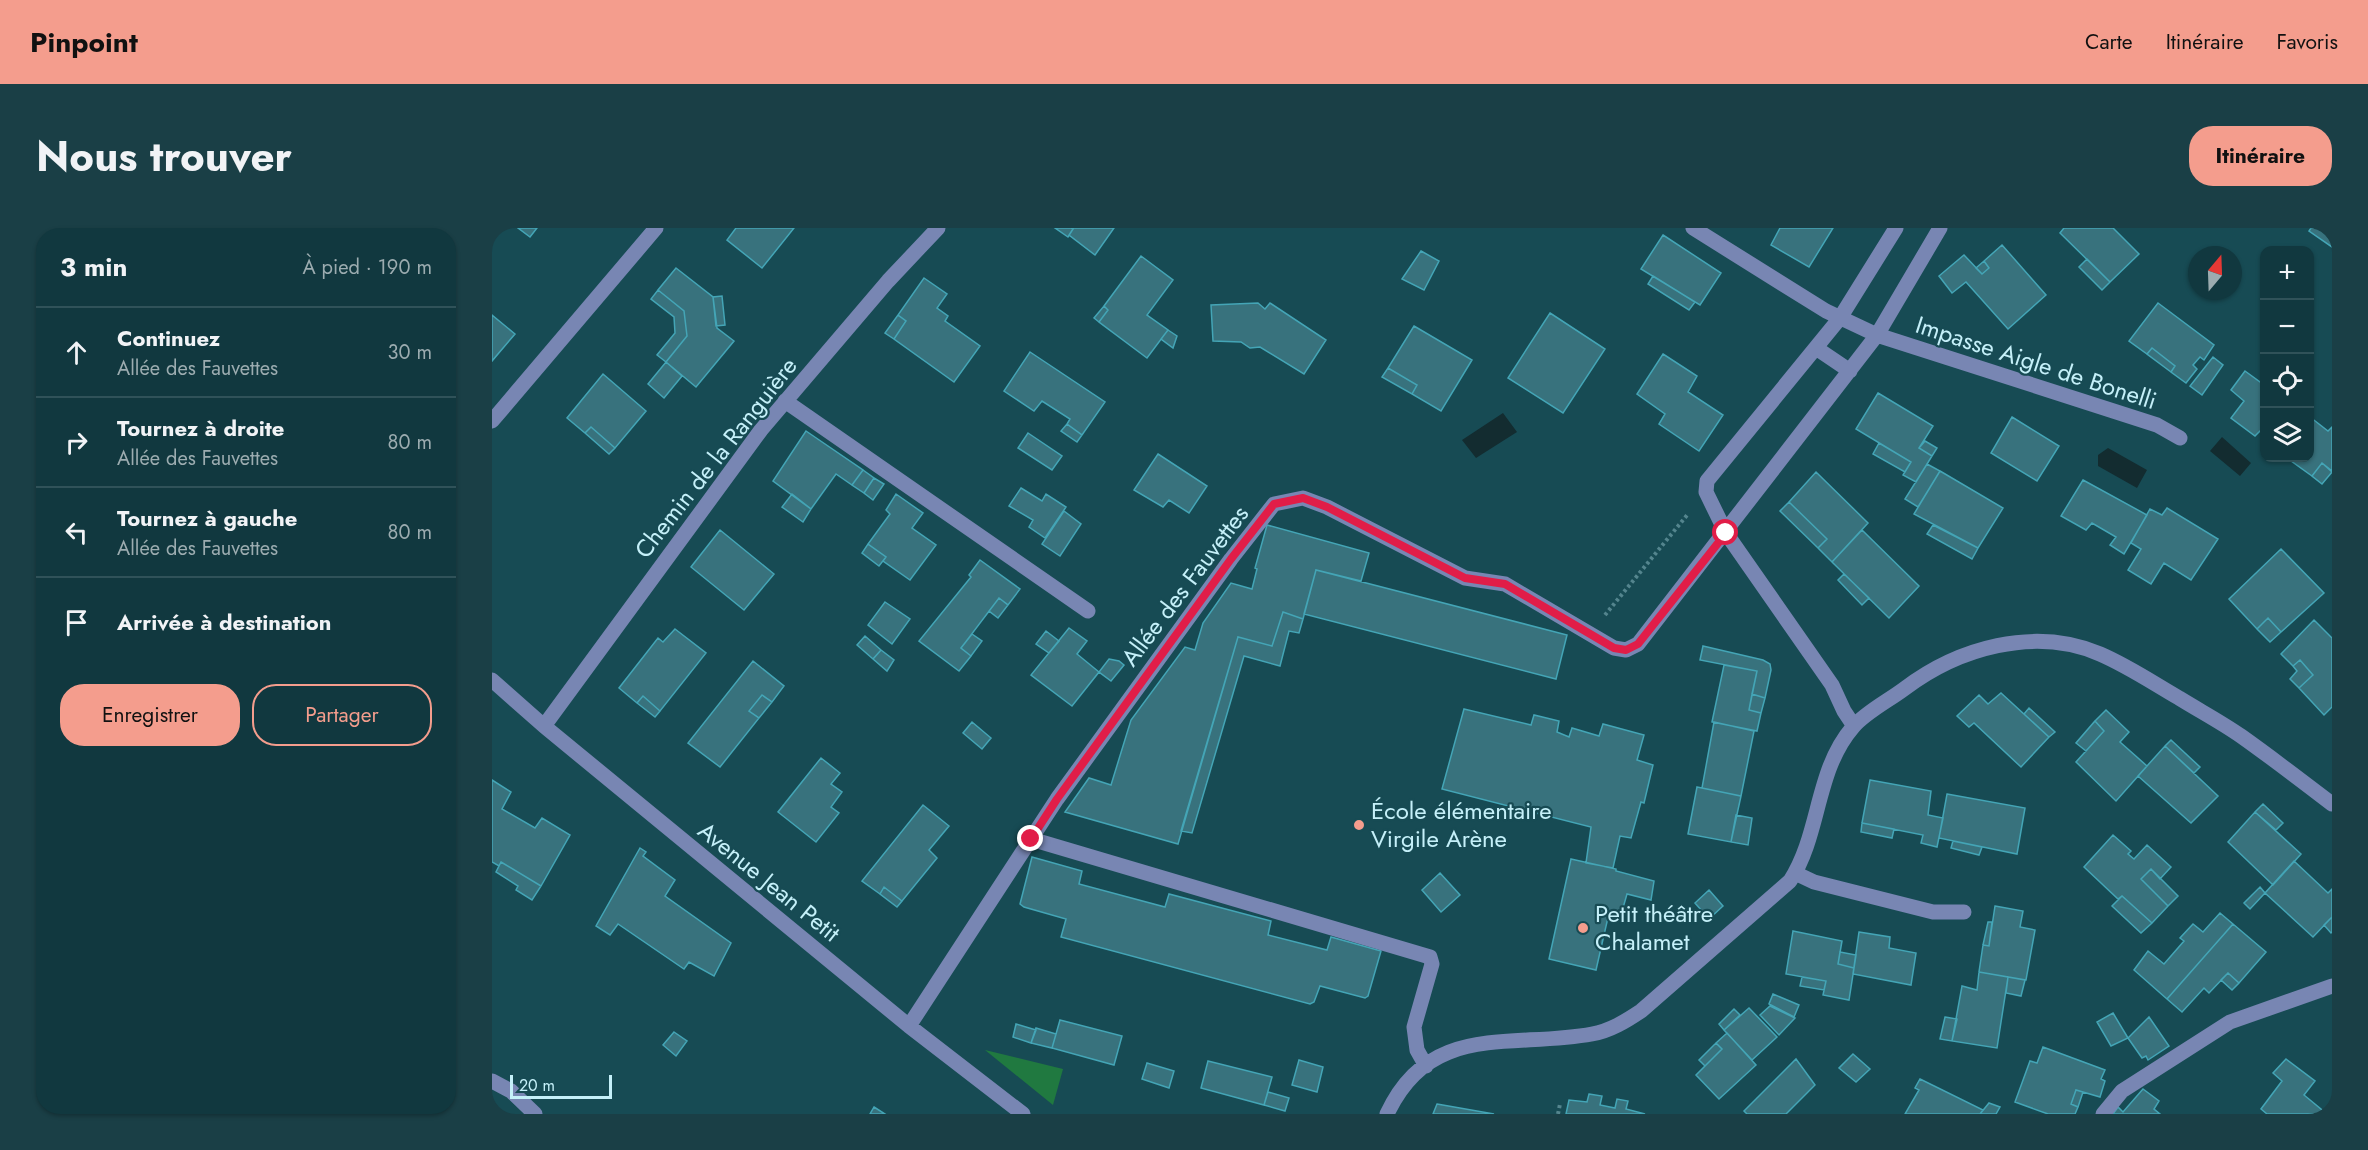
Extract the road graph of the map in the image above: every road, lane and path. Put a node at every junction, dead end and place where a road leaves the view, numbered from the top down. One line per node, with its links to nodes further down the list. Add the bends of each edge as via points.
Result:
1 (656, 228): 11 (street)
2 (938, 228): 10 (street, Chemin de la Ranguière)
3 (1693, 228): 6 (street, Impasse Aigle de Bonelli)
4 (1896, 228): 6 (street)
5 (1940, 228): 7 (street, Allée des Fauvettes)
6 (1840, 318): 7 (street, Impasse Aigle de Bonelli); 8 (street)
7 (1877, 335): 9 (street, Allée des Fauvettes); 12 (street, Impasse Aigle de Bonelli, via 2157,425)
8 (1816, 348): 9 (street); 13 (street, via 1707,481)
9 (1850, 371): 14 (street, Allée des Fauvettes)
10 (785, 401): 15 (street); 18 (street, Chemin de la Ranguière)
11 (492, 421)
12 (2180, 438)
13 (1706, 492): 14 (street); 16 (path)
14 (1726, 533): 16 (street, Allée des Fauvettes, via 1638,644 1626,650 1614,648); 19 (street, via 1832,685)
15 (1088, 611)
16 (1590, 634): 21 (street, Allée des Fauvettes, via 1505,584 1465,578 1327,507 1303,498 1274,504)
17 (492, 680): 18 (street, Avenue Jean Petit)
18 (544, 726): 25 (street, Avenue Jean Petit)
19 (1854, 726): 20 (street, via 1924,674 1958,657 1994,645 2067,645 2098,653 2240,735); 22 (street, via 1835,753 1824,779 1808,847)
20 (2332, 804)
21 (1031, 839): 25 (street, Allée des Fauvettes); 26 (street, via 1430,957 1432,964 1414,1027 1417,1050)
22 (1795, 873): 23 (street, via 1814,882 1933,912); 26 (street, via 1624,1022 1592,1034 1458,1048)
23 (1964, 912)
24 (2332, 986): 33 (street, via 2230,1022 2122,1091)
25 (909, 1026): 30 (street, Avenue Jean Petit)
26 (1426, 1066): 31 (street, via 1410,1078)
27 (492, 1081): 29 (street, via 511,1091)
28 (1560, 1104): 32 (path)
29 (535, 1114)
30 (1023, 1114)
31 (1388, 1114)
32 (1558, 1114)
33 (2103, 1114)

